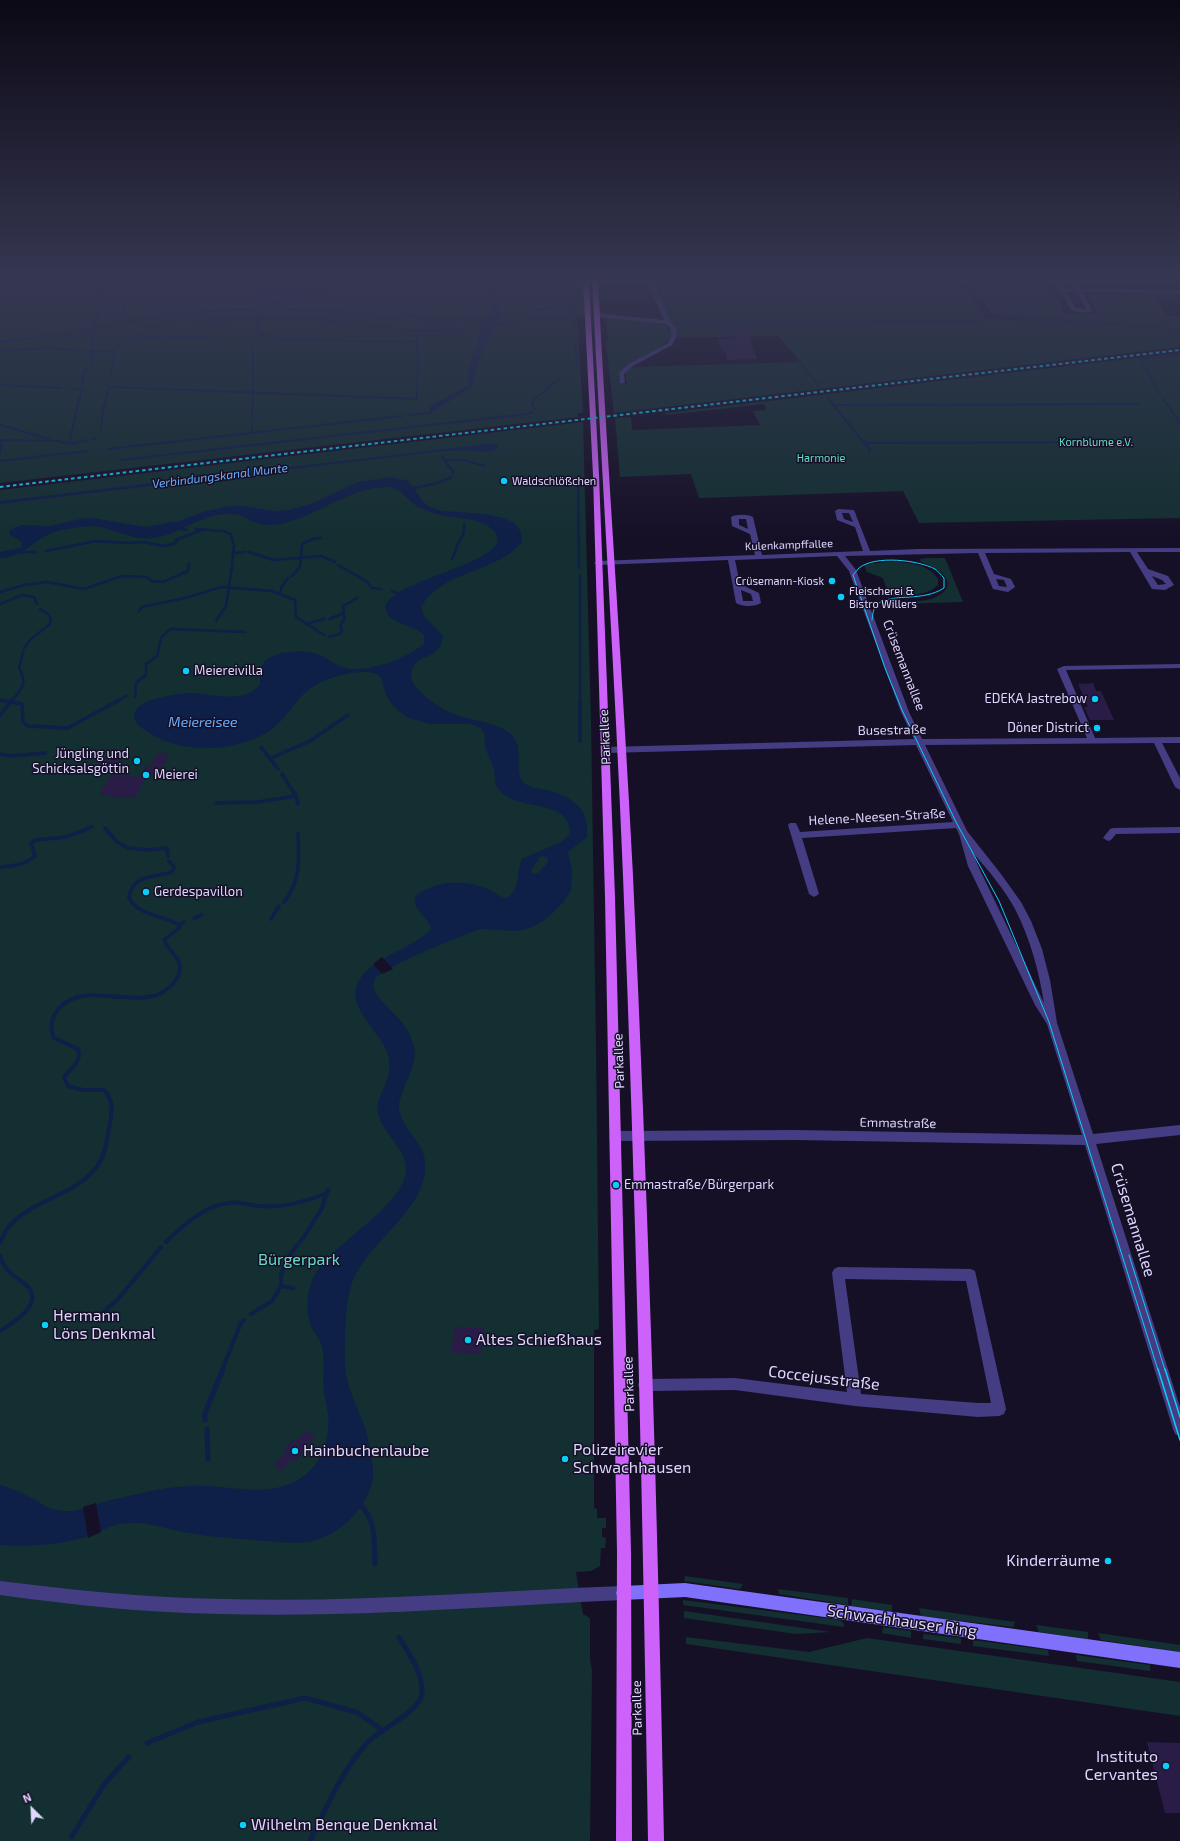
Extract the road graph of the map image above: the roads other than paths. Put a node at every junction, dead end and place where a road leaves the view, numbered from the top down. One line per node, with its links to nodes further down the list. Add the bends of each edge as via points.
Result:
1 (590, 366): 15 (main road, Parkallee)
2 (600, 366): 16 (main road, Parkallee)
3 (630, 366): 4 (street, via 621,373)
4 (622, 383)
5 (858, 526): 10 (street)
6 (753, 533): 13 (street)
7 (1132, 550): 8 (street, Kulenkampffallee); 9 (street, Kulenkampffallee); 18 (street)
8 (1180, 550)
9 (981, 551): 10 (street, Kulenkampffallee); 19 (street)
10 (867, 553): 12 (street, Kulenkampffallee)
11 (840, 554): 12 (street, Kulenkampffallee); 13 (street, Kulenkampffallee); 17 (street, Crüsemannallee)
12 (851, 554): 17 (street, Crüsemannallee)
13 (759, 557): 14 (street, Kulenkampffallee)
14 (731, 558): 16 (street, Kulenkampffallee); 20 (street)
15 (598, 563): 16 (street, Kulenkampffallee); 26 (main road, Parkallee)
16 (612, 563): 27 (main road, Parkallee)
17 (852, 570): 25 (street, Crüsemannallee, via 905,712)
18 (1146, 572)
19 (992, 575)
20 (738, 586)
21 (1180, 666): 22 (street, via 1061,669)
22 (1092, 740): 24 (street, Busestraße); 25 (street, Busestraße)
23 (1180, 740): 24 (street, Busestraße)
24 (1157, 741): 28 (street)
25 (920, 742): 27 (street, Busestraße); 30 (street, Crüsemannallee)
26 (605, 750): 27 (street, Busestraße); 37 (main road, Parkallee)
27 (622, 750): 38 (main road, Parkallee)
28 (1180, 787)
29 (793, 825): 32 (street, Helene-Neesen-Straße)
30 (962, 830): 32 (street, Helene-Neesen-Straße); 35 (street, Crüsemannallee, via 973,866 1040,1005); 35 (street, Crüsemannallee, via 1020,908 1040,961 1051,1004)
31 (1180, 830): 33 (street, via 1113,831)
32 (797, 835): 34 (street, Helene-Neesen-Straße)
33 (1108, 838)
34 (814, 894)
35 (1052, 1023): 39 (street, Crüsemannallee)
36 (1180, 1130): 39 (street, Emmastraße)
37 (614, 1136): 38 (street, Emmastraße); 45 (main road, Parkallee, via 620,1322)
38 (638, 1136): 39 (street, Emmastraße, via 796,1135); 40 (main road, Parkallee)
39 (1090, 1140): 42 (street, Crüsemannallee)
40 (645, 1384): 41 (street, Coccejusstraße, via 735,1384); 44 (main road, Parkallee)
41 (855, 1400): 41 (street, Coccejusstraße, via 978,1410 999,1409 970,1275 838,1273)
42 (1180, 1429)
43 (0, 1588): 45 (street, via 105,1601 256,1608)
44 (650, 1592): 45 (main road, Schwachhauser Ring); 46 (main road, Schwachhauser Ring, via 685,1590); 48 (main road, Parkallee)
45 (623, 1593): 47 (main road, Parkallee)
46 (1180, 1660)
47 (624, 1841)
48 (656, 1841)

